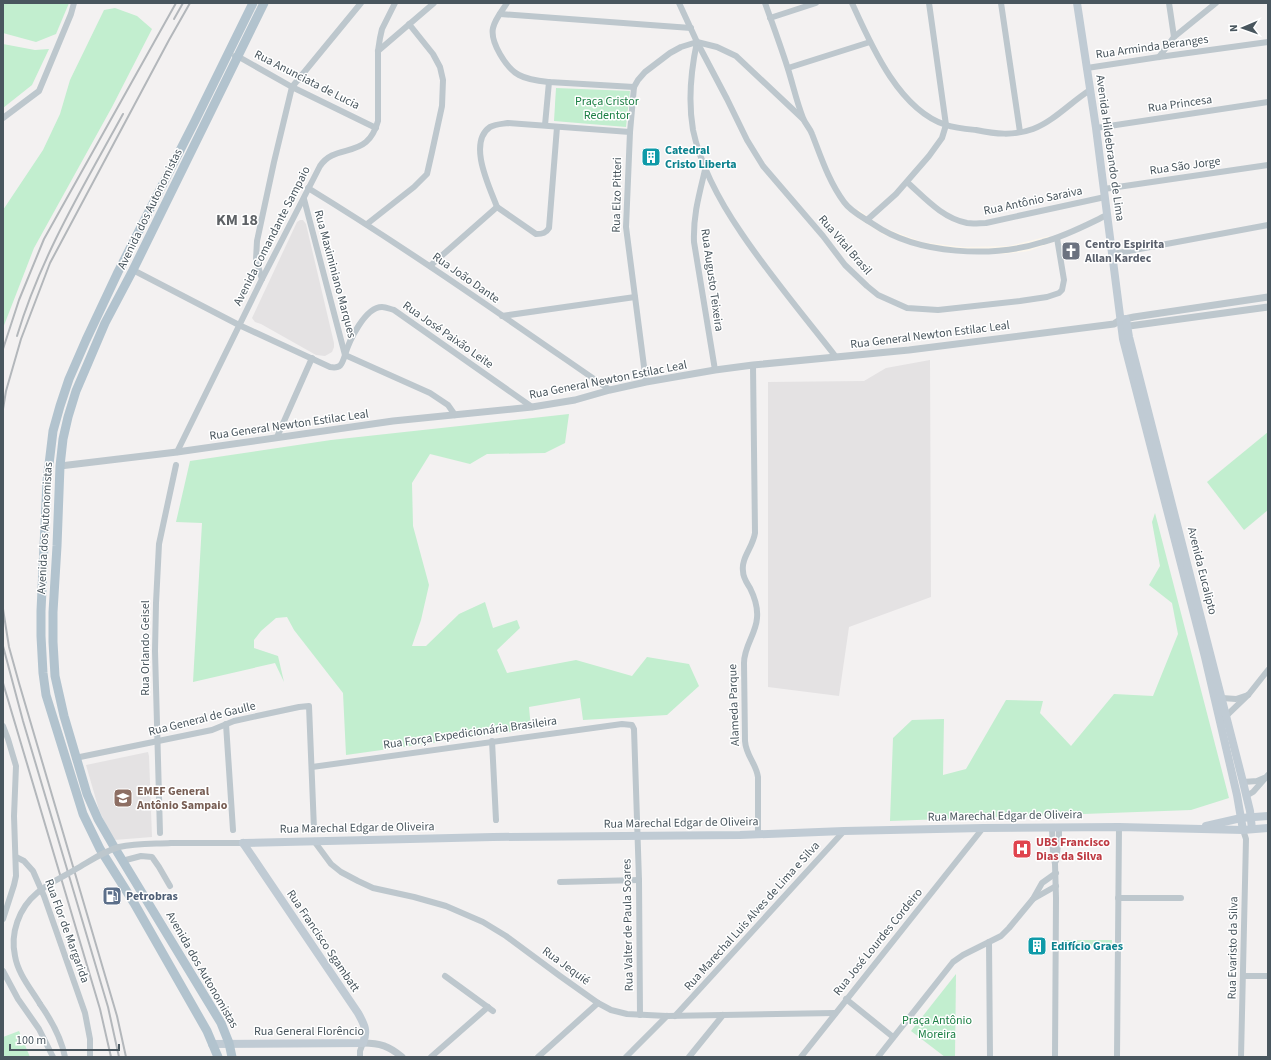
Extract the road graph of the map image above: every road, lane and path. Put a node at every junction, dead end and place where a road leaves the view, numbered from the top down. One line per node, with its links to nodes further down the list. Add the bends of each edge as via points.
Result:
1 (74, 3): 36 (street, via 39,91)
2 (252, 3): 26 (main road, Avenida dos Autonomistas)
3 (264, 3): 27 (main road, Avenida dos Autonomistas)
4 (361, 3): 32 (street)
5 (395, 3): 25 (street, via 381,34)
6 (434, 3): 19 (street)
7 (507, 3): 17 (street)
8 (679, 3): 20 (street, Rua Vital Brasil)
9 (765, 3): 18 (street)
10 (816, 3): 18 (street)
11 (852, 3): 23 (street)
12 (929, 3): 39 (street)
13 (1002, 3): 44 (street)
14 (1077, 3): 30 (main road, Avenida Hildebrando de Lima)
15 (1169, 3): 21 (street)
16 (1216, 3): 21 (street)
17 (500, 14): 20 (street); 31 (street, via 493,26 493,41 508,65 518,75 535,81)
18 (770, 18): 29 (street)
19 (409, 24): 25 (street); 54 (street, via 440,67 442,106 427,174)
20 (691, 28): 22 (street, Rua Vital Brasil)
21 (1174, 37): 28 (street)
22 (696, 42): 33 (street, via 670,53 644,72); 37 (street, via 718,47 736,56); 46 (street, via 692,66 691,104 693,129); 56 (street, Rua Vital Brasil, via 763,166 845,265 878,295 907,308 938,310 1047,297 1059,293 1064,286)
23 (870, 42): 29 (street); 39 (street, via 890,77 907,98 925,115)
24 (1268, 42): 28 (street, Rua Arminda Beranges)
25 (378, 52): 41 (street)
26 (227, 56): 27 (street, Rua Anunciata de Lucia); 57 (main road, Avenida dos Autonomistas)
27 (239, 57): 32 (street, Rua Anunciata de Lucia); 60 (main road, Avenida dos Autonomistas)
28 (1159, 57): 30 (street, Rua Arminda Beranges)
29 (788, 68): 37 (street)
30 (1087, 68): 34 (main road, Avenida Hildebrando de Lima)
31 (549, 82): 33 (street); 38 (street)
32 (292, 87): 41 (street, Rua Anunciata de Lucia); 61 (street, via 257,241 256,260)
33 (634, 87): 43 (street, Rua Elzo Pitteri)
34 (1090, 90): 42 (main road, Avenida Hildebrando de Lima); 44 (street, via 1050,119 1033,129)
35 (1268, 102): 42 (street, Rua Princesa)
36 (3, 118)
37 (803, 119): 53 (street, via 843,201)
38 (545, 125): 40 (street); 51 (street, via 508,123 489,128 484,134 479,149)
39 (946, 126): 44 (street, via 994,134); 47 (street, via 942,138)
40 (557, 127): 43 (street); 51 (street, via 549,228 546,232 536,234)
41 (376, 128): 48 (street, Avenida Comandante Sampaio, via 366,142 324,160)
42 (1096, 128): 49 (main road, Avenida Hildebrando de Lima)
43 (630, 132): 62 (street, Rua Elzo Pitteri, via 626,227)
44 (1020, 132)
45 (1268, 165): 49 (street, Rua São Jorge)
46 (705, 170): 69 (street, via 747,242); 72 (street, Rua Augusto Teixeira, via 693,226)
47 (907, 182): 49 (street, Rua Antônio Saraiva, via 941,213 968,223 986,223); 53 (street)
48 (308, 188): 50 (street, Avenida Comandante Sampaio); 54 (street, Rua João Dante)
49 (1105, 193): 52 (main road, Avenida Hildebrando de Lima)
50 (304, 199): 61 (street, Avenida Comandante Sampaio); 68 (street, Rua Maximiniano Marques)
51 (497, 207): 59 (street)
52 (1107, 215): 56 (street); 58 (main road, Avenida Hildebrando de Lima)
53 (867, 220): 56 (street, via 897,237 951,250 982,252 1021,247)
54 (367, 224): 59 (street, Rua João Dante)
55 (1268, 225): 58 (street)
56 (1057, 238)
57 (129, 252): 60 (main road); 143 (main road, Avenida dos Autonomistas, via 69,379 53,431 46,486 41,611 43,673 46,695 89,828 207,1031)
58 (1113, 254): 66 (main road, Avenida Hildebrando de Lima)
59 (430, 266): 65 (street, Rua João Dante)
60 (133, 270): 67 (street); 80 (main road, Avenida dos Autonomistas, via 105,324 76,391 63,439)
61 (262, 279): 67 (street, Avenida Comandante Sampaio)
62 (635, 297): 65 (street); 73 (street, Rua Elzo Pitteri)
63 (1268, 297): 66 (street, Rua General Newton Estilac Leal)
64 (1268, 307): 66 (street, Rua General Newton Estilac Leal)
65 (502, 316): 74 (street, Rua João Dante)
66 (1122, 324): 69 (street, Rua General Newton Estilac Leal); 83 (main road, Avenida Eucalipto); 84 (main road, Avenida Eucalipto, via 1123,339 1204,657)
67 (239, 325): 70 (street); 78 (street, Avenida Comandante Sampaio)
68 (345, 355): 70 (street, Rua José Paixão Leite, via 342,365 334,368); 75 (street, Rua José Paixão Leite, via 350,341 368,314 374,308 386,307 394,310); 76 (street, via 430,393)
69 (836, 357): 71 (street, Rua General Newton Estilac Leal)
70 (312, 358): 77 (street)
71 (753, 365): 72 (street, Rua General Newton Estilac Leal); 111 (street, Alameda Parque, via 755,533 742,568 755,600 757,614 755,630 745,651 744,662 745,741 746,750 758,777)
72 (715, 370): 73 (street, Rua General Newton Estilac Leal)
73 (646, 382): 74 (street, Rua General Newton Estilac Leal)
74 (610, 390): 75 (street, Rua General Newton Estilac Leal, via 575,400)
75 (532, 407): 76 (street, Rua General Newton Estilac Leal)
76 (456, 415): 77 (street, Rua General Newton Estilac Leal)
77 (277, 437): 78 (street, Rua General Newton Estilac Leal)
78 (177, 452): 80 (street, Rua General Newton Estilac Leal)
79 (176, 465): 89 (street, Rua Orlando Geisel, via 159,544 155,651)
80 (60, 466): 90 (main road, Avenida dos Autonomistas, via 53,649 58,691)
81 (1268, 670): 82 (street)
82 (1249, 694): 83 (street, via 1236,699); 84 (street)
83 (1222, 698): 84 (main road, Avenida Eucalipto)
84 (1223, 719): 93 (main road, Avenida Eucalipto); 96 (main road, Avenida Eucalipto)
85 (226, 724): 89 (street, Rua General de Gaulle, via 212,730); 91 (street, Rua General de Gaulle, via 309,706); 107 (street)
86 (632, 725): 88 (street, Rua Força Expedicionária Brasileira, via 622,724); 112 (street, Rua Valter de Paula Soares)
87 (3, 726): 117 (street, via 16,766)
88 (492, 741): 91 (street, Rua Força Expedicionária Brasileira); 98 (street)
89 (157, 742): 90 (street, Rua General de Gaulle); 110 (street, Rua Orlando Geisel)
90 (75, 758): 118 (main road, Avenida dos Autonomistas, via 98,819)
91 (312, 767): 104 (street)
92 (1267, 777): 93 (street); 94 (street)
93 (1243, 782): 94 (main road, Avenida Eucalipto)
94 (1246, 796): 97 (main road, Avenida Eucalipto)
95 (1268, 816): 97 (main road, Rua Marechal Edgar de Oliveira)
96 (1241, 818): 97 (main road, Rua Marechal Edgar de Oliveira); 105 (main road, Rua Marechal Edgar de Oliveira); 108 (main road, Avenida Eucalipto)
97 (1251, 818): 106 (main road, Avenida Eucalipto)
98 (496, 820)
99 (1119, 827): 102 (main road, Rua Marechal Edgar de Oliveira); 105 (main road, Rua Marechal Edgar de Oliveira); 124 (street)
100 (970, 828): 101 (main road, Rua Marechal Edgar de Oliveira); 109 (main road, Rua Marechal Edgar de Oliveira); 114 (street)
101 (983, 828): 102 (main road, Rua Marechal Edgar de Oliveira); 114 (street, Rua José Lourdes Cordeiro)
102 (1055, 828): 119 (street, via 1053,853)
103 (1268, 828): 106 (main road, Rua Marechal Edgar de Oliveira)
104 (314, 829)
105 (1192, 829): 108 (main road, Rua Marechal Edgar de Oliveira)
106 (1252, 829): 108 (main road, Rua Marechal Edgar de Oliveira); 113 (street, Rua Evaristo da Silva)
107 (232, 830)
108 (1243, 830): 113 (street, Rua Evaristo da Silva)
109 (844, 831): 111 (main road, Rua Marechal Edgar de Oliveira); 139 (street, Rua Marechal Luis Alves de Lima e Silva)
110 (160, 833)
111 (758, 834): 112 (main road, Rua Marechal Edgar de Oliveira)
112 (637, 836): 115 (main road, Rua Marechal Edgar de Oliveira); 120 (street, Rua Valter de Paula Soares)
113 (1246, 839): 131 (street, Rua Evaristo da Silva)
114 (973, 840): 133 (street, Rua José Lourdes Cordeiro)
115 (314, 841): 116 (main road, Rua Marechal Edgar de Oliveira); 134 (street, Rua Jequié, via 331,864 341,872 374,888 446,906 483,922)
116 (243, 843): 141 (main road, Rua Francisco Sgambatt, via 358,1013 366,1034); 145 (street, Rua Marechal Edgar de Oliveira, bridge, via 171,843 129,846 108,851 42,889 28,902 16,925 16,962 58,1032)
117 (16, 857): 127 (street, via 15,882); 146 (street, Rua Flor de Margarida, via 31,868 41,889 85,1013 90,1039)
118 (122, 861): 122 (street, via 141,856 152,857); 142 (main road, Avenida dos Autonomistas, via 221,1023)
119 (1056, 873): 123 (street); 126 (street, via 1042,883)
120 (639, 880): 121 (street); 136 (street, Rua Valter de Paula Soares)
121 (560, 882)
122 (170, 886)
123 (1056, 886): 126 (street); 158 (street)
124 (1118, 898): 125 (street); 159 (street)
125 (1181, 898)
126 (1033, 899): 128 (street, via 1001,936)
127 (3, 919)
128 (989, 942): 140 (street, via 954,962); 157 (street)
129 (3, 971): 144 (street)
130 (445, 976): 151 (street, via 490,1009)
131 (1243, 976): 132 (street); 160 (street, Rua Evaristo da Silva)
132 (1268, 976)
133 (846, 999): 135 (street, Rua José Lourdes Cordeiro); 140 (street)
134 (598, 1003): 136 (street, Rua Jequié, via 620,1013); 152 (street)
135 (835, 1013): 137 (street, Rua Jequié); 155 (street, Rua José Lourdes Cordeiro)
136 (640, 1015): 138 (street, Rua Jequié)
137 (723, 1015): 139 (street, Rua Jequié); 154 (street)
138 (667, 1016): 139 (street, Rua Jequié); 153 (street)
139 (675, 1016)
140 (893, 1037): 156 (street)
141 (363, 1042): 142 (main road, Rua General Florêncio); 149 (street, Rua Francisco Sgambatt); 150 (street, Rua General Florêncio, via 376,1042)
142 (230, 1043): 143 (main road, Rua General Florêncio); 148 (main road, Avenida dos Autonomistas)
143 (212, 1044): 147 (main road, Avenida dos Autonomistas)
144 (53, 1057)
145 (65, 1057)
146 (90, 1057)
147 (218, 1057)
148 (232, 1057)
149 (360, 1057)
150 (402, 1057)
151 (431, 1057)
152 (538, 1057)
153 (626, 1057)
154 (689, 1057)
155 (801, 1057)
156 (878, 1057)
157 (990, 1057)
158 (1055, 1057)
159 (1117, 1057)
160 (1241, 1057)

